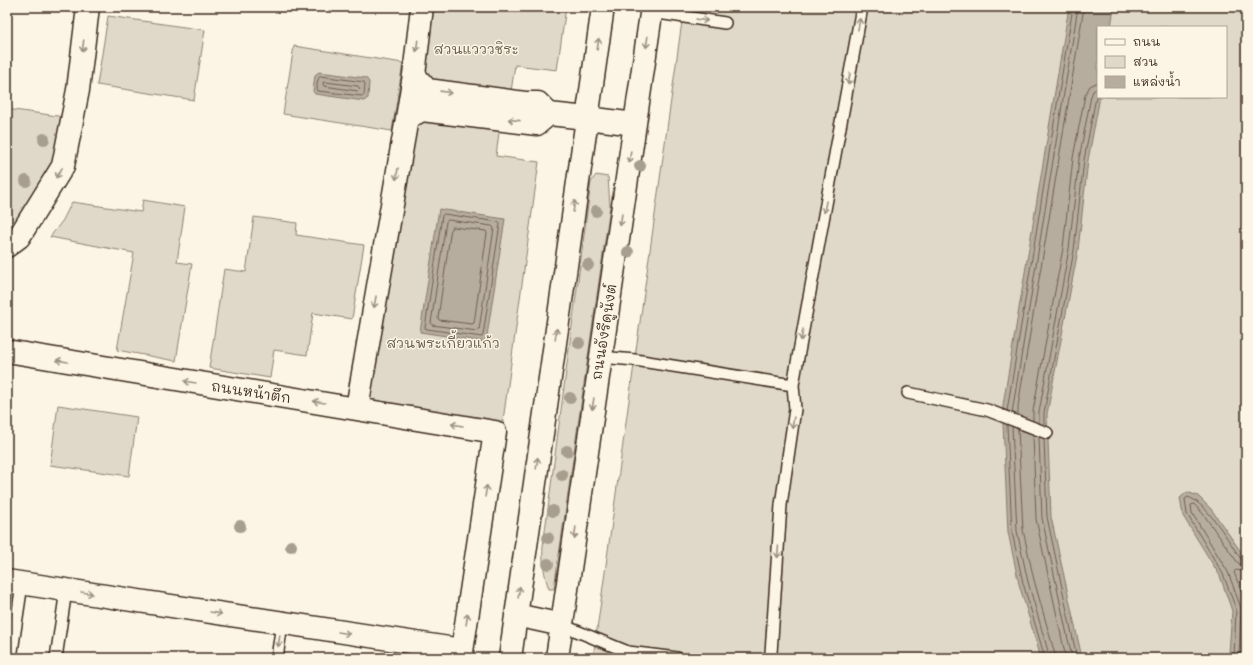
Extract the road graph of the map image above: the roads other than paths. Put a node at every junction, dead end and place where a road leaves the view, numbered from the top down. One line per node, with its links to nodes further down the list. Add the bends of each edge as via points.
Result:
1 (88, 7): 12 (street, one-way to 12, via 78,90 63,166 19,237)
2 (422, 7): 7 (street, one-way to 7)
3 (603, 7): 10 (street, one-way to 3)
4 (862, 7): 15 (lane, via 853,40)
5 (652, 10): 6 (lane, one-way to 6); 11 (street, ถนนอังรีดูนังต์, one-way to 11)
6 (725, 23)
7 (414, 75): 8 (street, one-way to 8, via 427,90 538,103); 9 (street)
8 (548, 114): 9 (street, one-way to 9, via 537,124 422,110); 10 (street)
9 (407, 118): 17 (street, one-way to 17)
10 (587, 118): 11 (street); 21 (street, one-way to 10)
11 (635, 124): 14 (street, ถนนอังรีดูนังต์, one-way to 14)
12 (7, 246)
13 (7, 351): 17 (street, ถนนหน้าตึก, one-way to 13)
14 (600, 357): 15 (lane); 23 (street, ถนนอังรีดูนังต์, one-way to 23)
15 (793, 384): 25 (lane, one-way to 25, via 795,409 781,505)
16 (908, 393): 18 (lane, via 998,414)
17 (357, 408): 24 (street, ถนนหน้าตึก, one-way to 17, via 495,432)
18 (1048, 432)
19 (15, 582): 20 (street); 26 (lane)
20 (66, 590): 22 (street, one-way to 22); 27 (lane)
21 (516, 615): 23 (street); 29 (street)
22 (282, 623): 24 (street, one-way to 24); 28 (lane, one-way to 28)
23 (562, 625): 30 (street, ถนนอังรีดูนังต์); 31 (lane, via 628,652)
24 (462, 654)
25 (770, 655)
26 (11, 658)
27 (56, 658)
28 (277, 658)
29 (510, 658)
30 (557, 658)
31 (677, 658)

